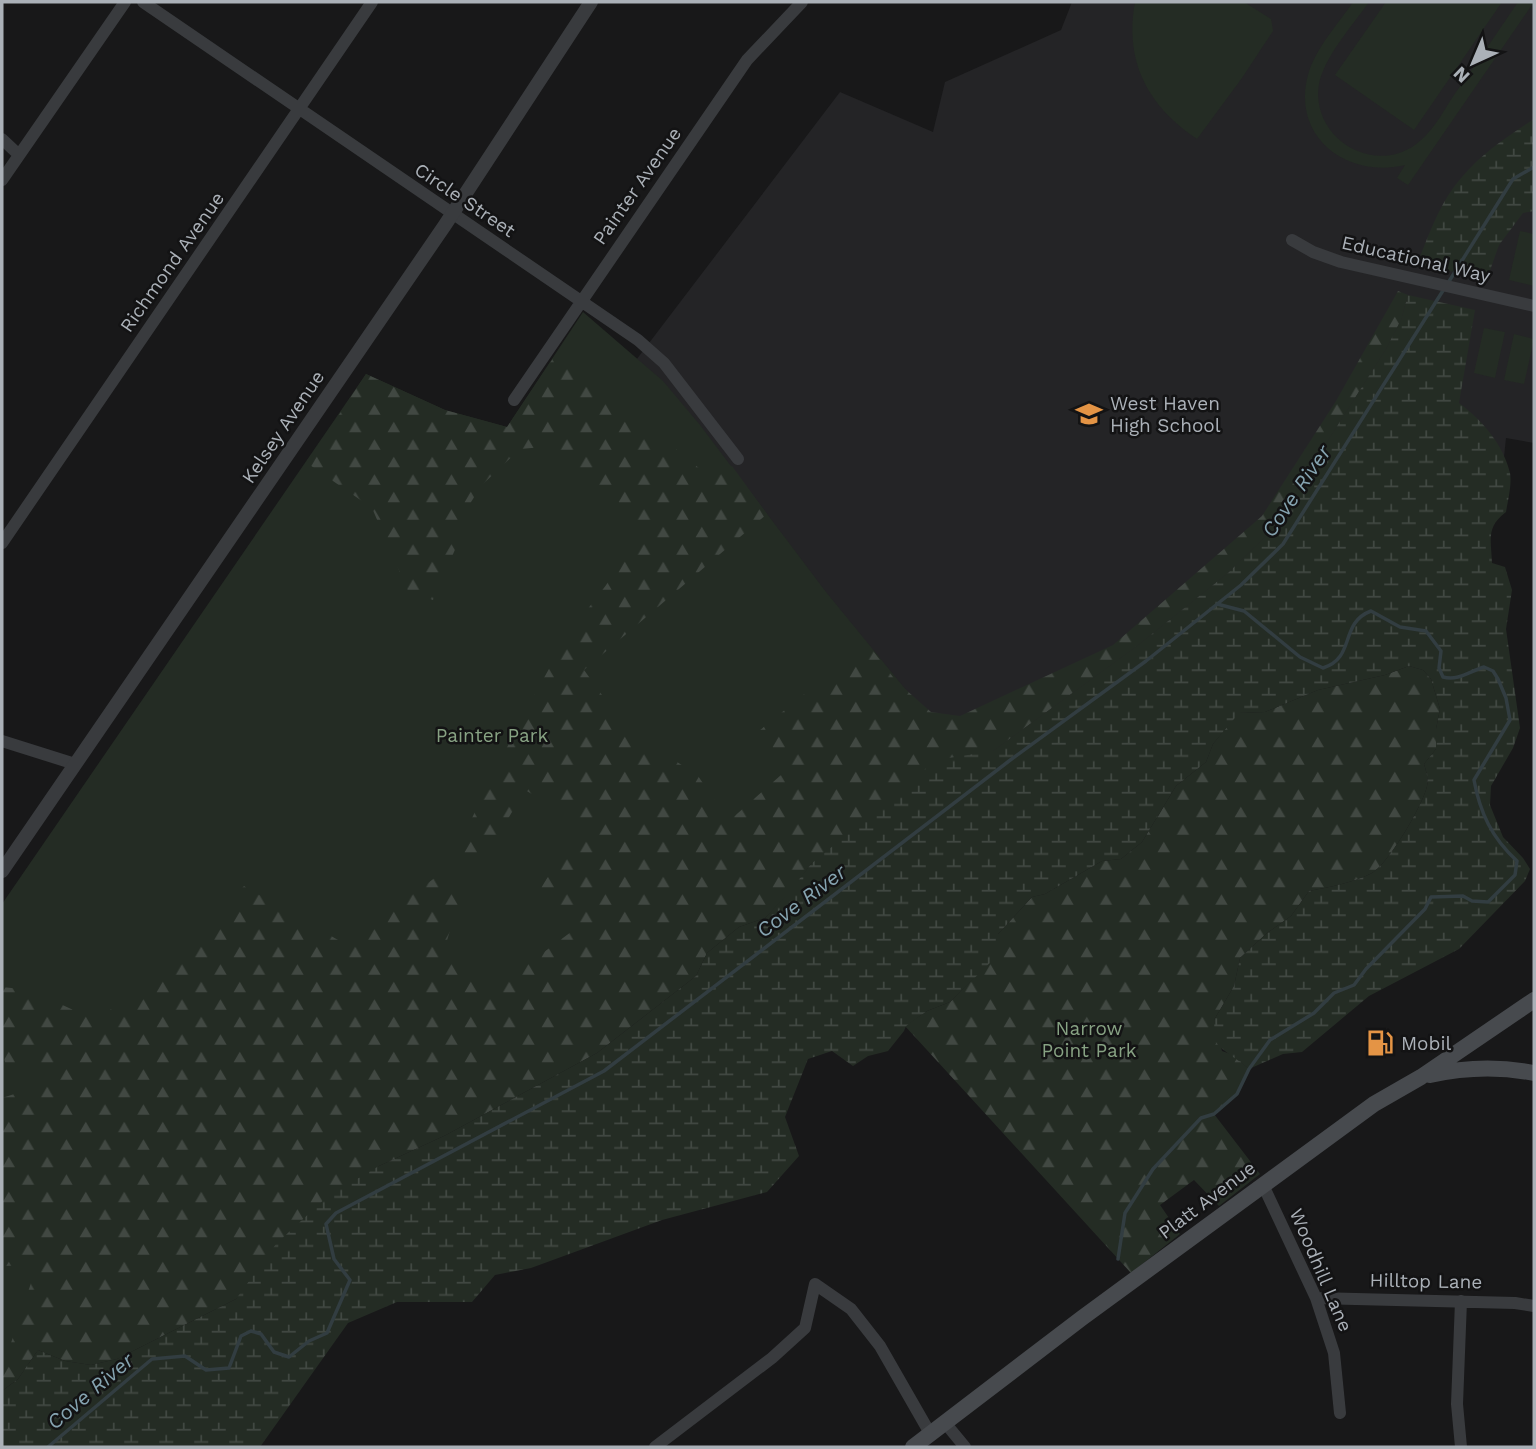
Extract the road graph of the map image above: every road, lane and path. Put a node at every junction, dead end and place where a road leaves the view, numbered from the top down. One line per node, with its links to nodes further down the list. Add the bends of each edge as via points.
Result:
1 (125, 2): 8 (street)
2 (144, 2): 6 (street, Circle Street)
3 (372, 2): 6 (street, Richmond Avenue)
4 (591, 2): 10 (street, Kelsey Avenue)
5 (802, 2): 12 (street, Painter Avenue, via 747,60)
6 (300, 110): 10 (street, Circle Street); 16 (street, Richmond Avenue)
7 (2, 139): 8 (street)
8 (19, 155): 9 (street)
9 (2, 180)
10 (452, 215): 12 (street, Circle Street); 18 (street, Kelsey Avenue)
11 (1292, 240): 13 (street, Educational Way, via 1341,262)
12 (580, 302): 14 (street, Painter Avenue); 15 (street, Circle Street, via 664,363)
13 (1534, 306)
14 (514, 400)
15 (738, 458)
16 (2, 543)
17 (2, 741): 18 (street)
18 (75, 764): 19 (street, Kelsey Avenue)
19 (2, 872)
20 (1534, 1000): 22 (main road, Platt Avenue)
21 (1534, 1073): 22 (main road, via 1480,1067)
22 (1421, 1077): 23 (main road, Platt Avenue, via 1374,1104)
23 (1263, 1185): 24 (street, Woodhill Lane); 28 (main road, Platt Avenue)
24 (1316, 1298): 25 (street, Hilltop Lane); 27 (street, Woodhill Lane, via 1334,1353)
25 (1461, 1301): 26 (street, Hilltop Lane); 33 (street, via 1457,1404)
26 (1534, 1306)
27 (1340, 1413)
28 (946, 1424): 29 (main road, Platt Avenue); 32 (street)
29 (931, 1435): 30 (street, via 880,1346 852,1309 816,1283 805,1328); 31 (main road, Platt Avenue)
30 (655, 1447)
31 (913, 1447)
32 (965, 1447)
33 (1461, 1447)

